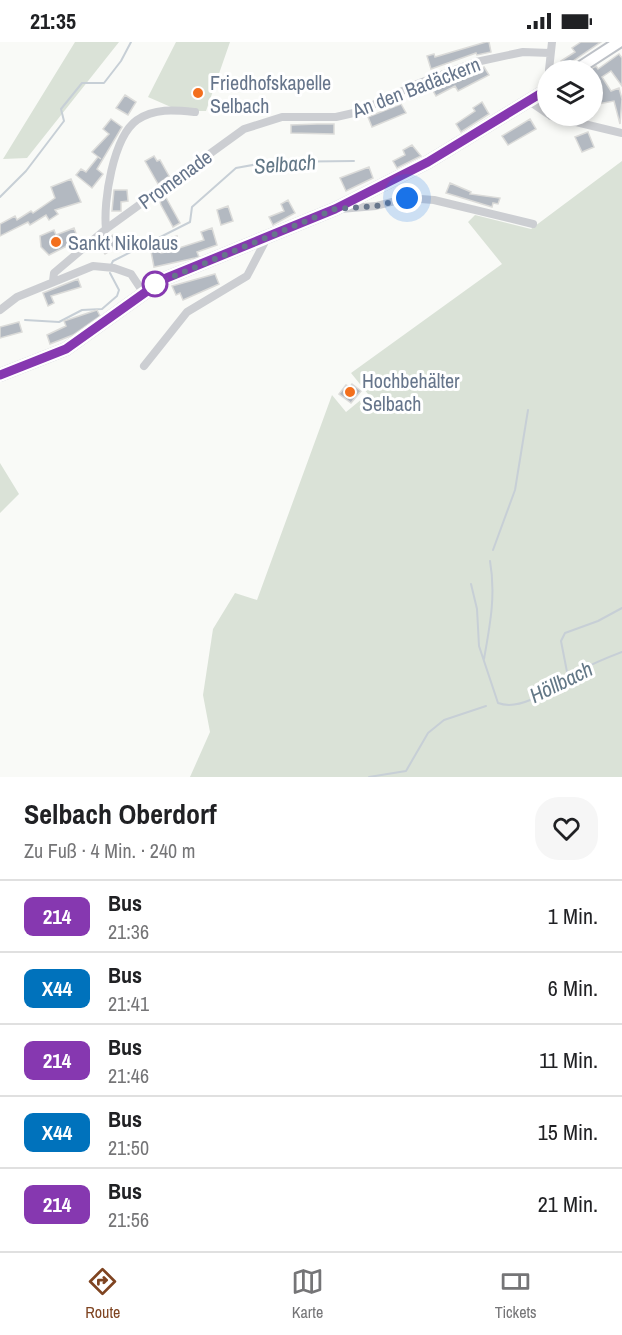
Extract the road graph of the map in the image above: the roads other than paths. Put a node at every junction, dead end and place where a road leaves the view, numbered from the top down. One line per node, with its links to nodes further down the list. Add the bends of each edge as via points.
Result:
1 (552, 42): 3 (street)
2 (620, 42): 5 (main road)
3 (550, 53): 4 (street); 10 (street, An den Badäckern, via 523,52 476,62 358,112 336,117)
4 (550, 60)
5 (592, 60)
6 (537, 96): 7 (main road)
7 (529, 101): 8 (street); 13 (main road, via 428,162)
8 (537, 107)
9 (195, 112): 15 (street, via 167,110 135,121 122,139 113,165 104,210)
10 (282, 117): 15 (street, Promenade, via 229,138)
11 (596, 126): 12 (street)
12 (622, 132)
13 (335, 209): 14 (street, via 376,206 407,198 434,200); 16 (main road)
14 (533, 224)
15 (106, 229): 17 (street, Promenade, via 54,273)
16 (268, 236): 18 (main road, via 164,279); 20 (street, via 247,276 187,312)
17 (53, 281): 18 (street, via 93,266 114,268 131,274); 19 (street, via 17,297)
18 (143, 292): 21 (main road, via 66,349)
19 (0, 310)
20 (144, 366)
21 (0, 375)

